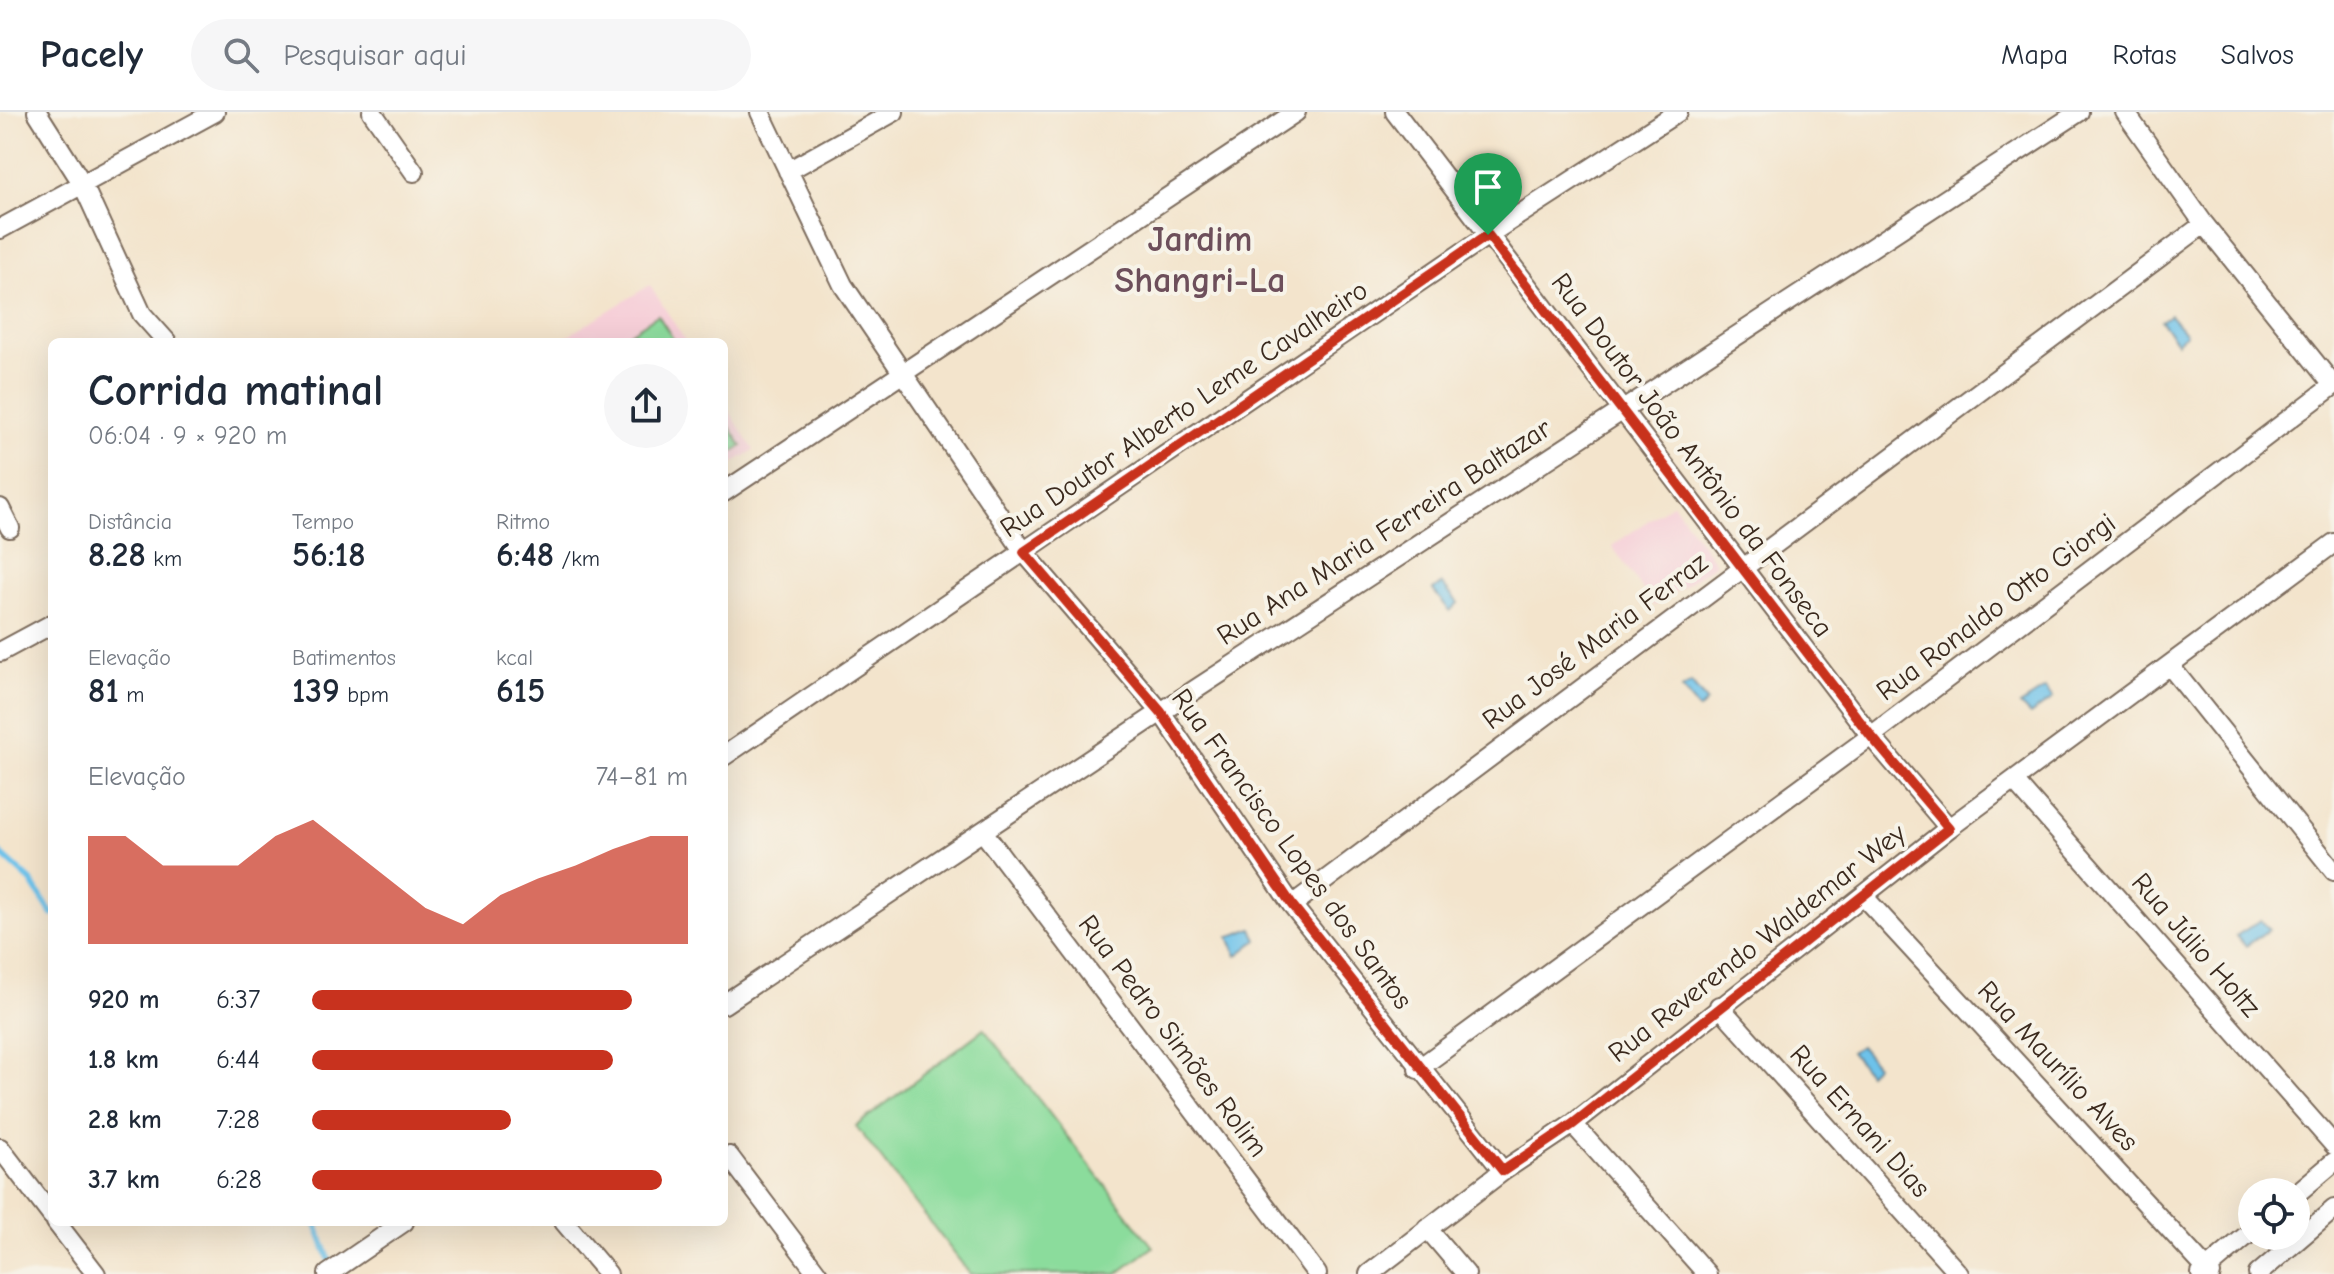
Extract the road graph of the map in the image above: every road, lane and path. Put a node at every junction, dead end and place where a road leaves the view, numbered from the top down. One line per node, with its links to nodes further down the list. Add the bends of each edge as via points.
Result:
1 (37, 112): 13 (street)
2 (215, 112): 13 (street)
3 (372, 112): 12 (street)
4 (760, 112): 11 (street, Rua Francisco Lopes dos Santos)
5 (894, 112): 11 (street)
6 (1296, 112): 18 (street)
7 (1395, 112): 16 (street, Rua Doutor João Antônio da Fonseca)
8 (1678, 112): 16 (street, Rua Doutor Alberto Leme Cavalheiro)
9 (2079, 112): 20 (street, Rua Ana Maria Ferreira Baltazar)
10 (2125, 112): 14 (street)
11 (788, 171): 18 (street, Rua Francisco Lopes dos Santos, via 843,285)
12 (414, 172)
13 (82, 183): 15 (street); 17 (street, via 142,314)
14 (2204, 224): 19 (street); 26 (street, Rua José Maria Ferraz)
15 (0, 229)
16 (1488, 235): 20 (street, Rua Doutor João Antônio da Fonseca); 25 (street, Rua Doutor Alberto Leme Cavalheiro)
17 (163, 338)
18 (902, 373): 21 (street); 25 (street, Rua Francisco Lopes dos Santos)
19 (2333, 385): 31 (street, Rua Ronaldo Otto Giorgi)
20 (1621, 409): 26 (street, Rua Doutor João Antônio da Fonseca); 30 (street, Rua Ana Maria Ferreira Baltazar)
21 (728, 489)
22 (0, 508): 23 (street)
23 (10, 528)
24 (2334, 543): 29 (street, Rua Reverendo Waldemar Wey)
25 (1024, 552): 30 (street, Rua Francisco Lopes dos Santos); 32 (street, Rua Doutor Alberto Leme Cavalheiro)
26 (1741, 566): 31 (street, Rua Doutor João Antônio da Fonseca); 38 (street, Rua José Maria Ferraz)
27 (48, 626): 28 (street)
28 (0, 652)
29 (2170, 666): 33 (street, Rua Reverendo Waldemar Wey); 36 (street)
30 (1161, 712): 35 (street, Rua Ana Maria Ferreira Baltazar); 38 (street, Rua Francisco Lopes dos Santos)
31 (1871, 736): 34 (street, Rua Doutor João Antônio da Fonseca); 41 (street, Rua Ronaldo Otto Giorgi)
32 (728, 753)
33 (2015, 782): 34 (street, Rua Reverendo Waldemar Wey); 43 (street, Rua Júlio Holtz)
34 (1949, 828): 37 (street, Rua Reverendo Waldemar Wey)
35 (984, 833): 39 (street, Rua Ana Maria Ferreira Baltazar); 61 (street, Rua Pedro Simões Rolim)
36 (2334, 871)
37 (1864, 897): 40 (street, Rua Reverendo Waldemar Wey); 56 (street, Rua Maurílio Alves)
38 (1292, 905): 41 (street, Rua Francisco Lopes dos Santos)
39 (728, 1001)
40 (1719, 1006): 42 (street, Rua Reverendo Waldemar Wey); 65 (street, Rua Ernani Dias)
41 (1418, 1069): 47 (street, Rua Francisco Lopes dos Santos)
42 (1573, 1124): 47 (street, Rua Reverendo Waldemar Wey); 64 (street)
43 (2334, 1145)
44 (0, 1148): 50 (street)
45 (729, 1156): 60 (street)
46 (2334, 1162): 48 (street)
47 (1503, 1171): 54 (street, Rua Reverendo Waldemar Wey)
48 (2310, 1182)
49 (2334, 1209): 66 (street)
50 (48, 1211)
51 (59, 1226): 57 (street)
52 (398, 1226): 58 (street)
53 (567, 1226): 59 (street)
54 (1427, 1228): 62 (street, Rua Reverendo Waldemar Wey); 63 (street)
55 (2238, 1244): 56 (street)
56 (2206, 1273)
57 (96, 1274)
58 (328, 1274)
59 (608, 1274)
60 (818, 1274)
61 (1317, 1274)
62 (1369, 1274)
63 (1466, 1274)
64 (1707, 1274)
65 (1959, 1274)
66 (2258, 1274)

